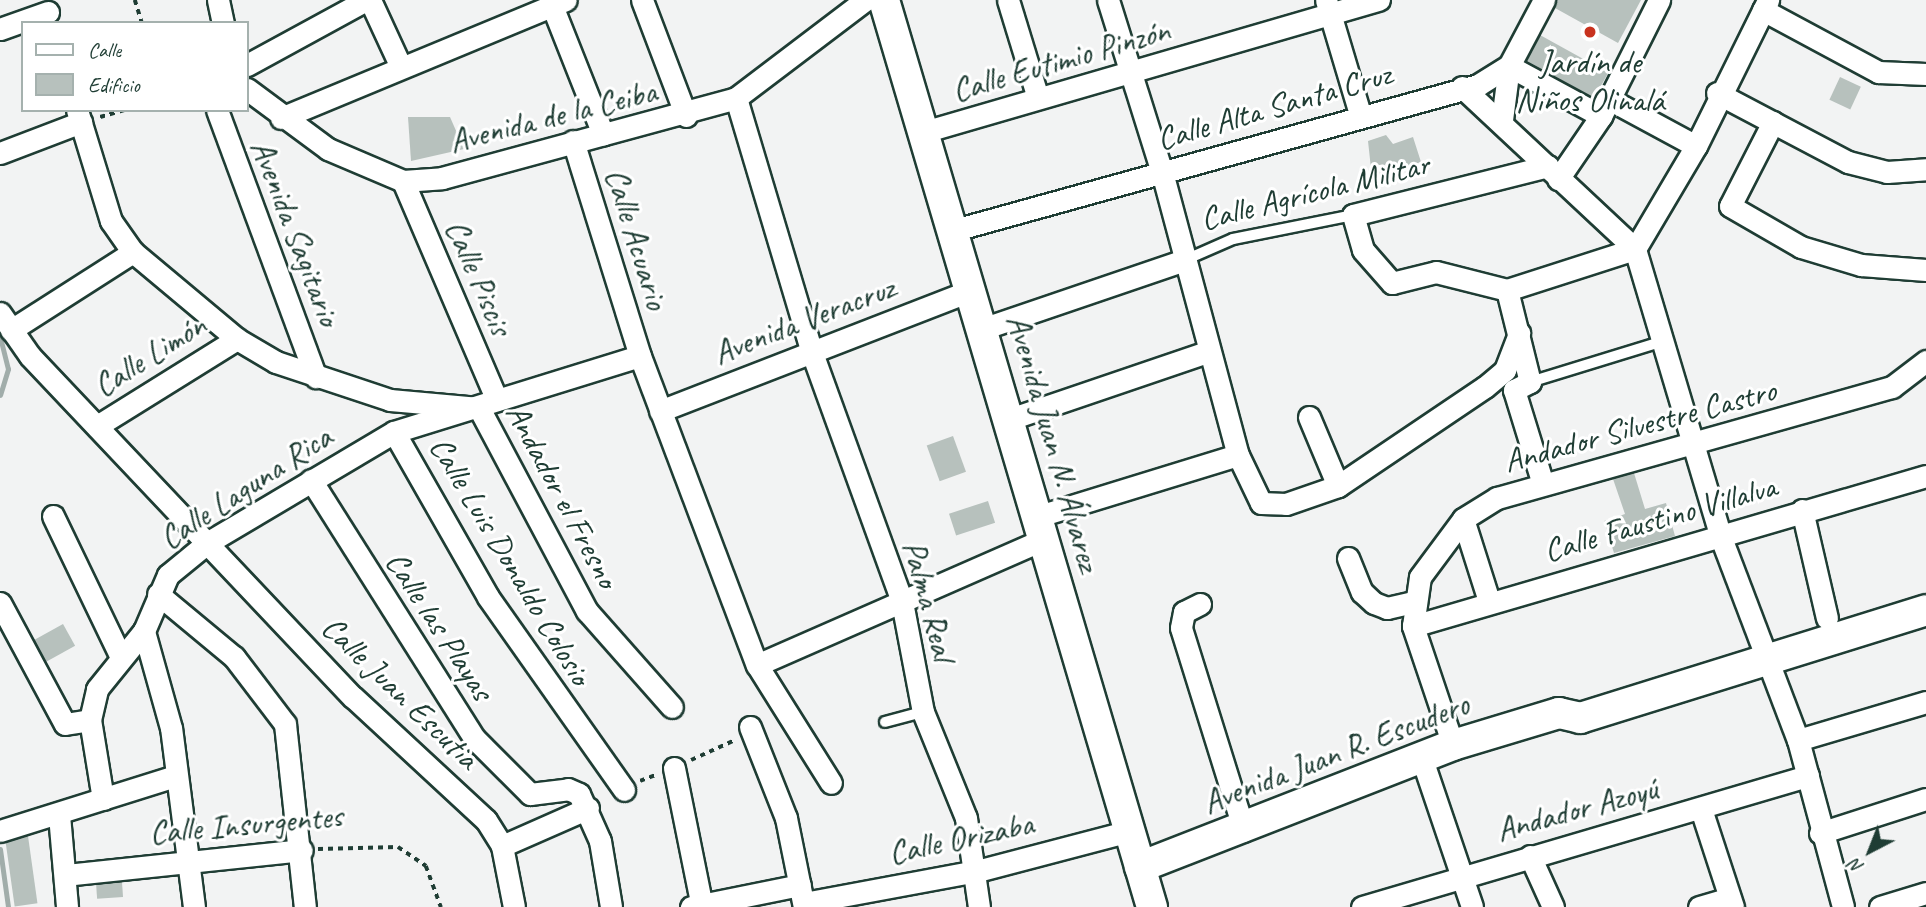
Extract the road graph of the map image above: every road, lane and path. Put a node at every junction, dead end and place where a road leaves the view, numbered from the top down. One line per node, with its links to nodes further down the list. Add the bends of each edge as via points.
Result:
1 (135, 0): 18 (path)
2 (218, 0): 19 (street)
3 (368, 0): 21 (street); 22 (street)
4 (642, 0): 36 (street)
5 (865, 0): 29 (street, Avenida de la Ceiba)
6 (884, 0): 40 (main road, Avenida Juan N. Álvarez)
7 (1008, 0): 30 (street)
8 (1108, 0): 25 (street)
9 (1379, 0): 14 (street, Calle Eutimio Pinzón)
10 (1544, 0): 23 (street)
11 (1659, 0): 31 (street)
12 (560, 4): 22 (street); 41 (street)
13 (1765, 5): 24 (street, via 1878,72); 28 (street)
14 (1329, 8): 25 (street, Calle Eutimio Pinzón); 34 (street)
15 (47, 12): 17 (street)
16 (21, 21): 20 (street)
17 (22, 21)
18 (141, 21)
19 (223, 21)
20 (0, 29)
21 (248, 64)
22 (400, 65): 37 (street)
23 (1509, 66): 26 (street, Calle Alta Santa Cruz, via 1497,78); 31 (street); 38 (street)
24 (1926, 74)
25 (1130, 75): 30 (street, Calle Eutimio Pinzón); 46 (street)
26 (1462, 88): 34 (street, Calle Alta Santa Cruz); 38 (street)
27 (248, 90): 37 (street, Avenida de la Ceiba)
28 (1717, 93): 39 (street); 43 (street)
29 (737, 98): 36 (street, Avenida de la Ceiba); 62 (street, Palma Real)
30 (1038, 98): 40 (street, Calle Eutimio Pinzón)
31 (1604, 107): 43 (street); 47 (street)
32 (110, 112): 35 (path)
33 (218, 112): 66 (street, Avenida Sagitario)
34 (1360, 114): 46 (street, Calle Alta Santa Cruz)
35 (79, 116): 44 (street); 52 (street, Andador el Fresno, via 111,221)
36 (686, 116): 41 (street, Avenida de la Ceiba)
37 (281, 118): 48 (street, Avenida de la Ceiba, via 328,149)
38 (1502, 120): 47 (street)
39 (1773, 122): 45 (street, via 1848,162 1887,172); 54 (street, via 1730,206 1801,247 1861,265)
40 (920, 133): 50 (main road, Avenida Juan N. Álvarez)
41 (603, 134): 42 (street, Avenida de la Ceiba)
42 (573, 141): 48 (street, Avenida de la Ceiba, via 442,178); 64 (street, Calle Acuario)
43 (1696, 146): 51 (street)
44 (0, 153)
45 (1926, 169)
46 (1162, 172): 50 (street, Calle Alta Santa Cruz); 53 (street)
47 (1553, 172): 49 (street, Calle Agrícola Militar); 51 (street)
48 (403, 181): 68 (street, Calle Piscis)
49 (1353, 215): 53 (lane, Calle Agrícola Militar, via 1233,239); 55 (street, via 1363,250 1392,283 1436,272)
50 (951, 230): 56 (main road, Avenida Juan N. Álvarez)
51 (1635, 249): 55 (street); 61 (street)
52 (133, 252): 57 (street); 60 (street, Andador el Fresno)
53 (1185, 260): 58 (street, Calle Agrícola Militar); 63 (street)
54 (1926, 271)
55 (1507, 290): 59 (street)
56 (970, 292): 58 (main road, Avenida Juan N. Álvarez); 62 (street, Avenida Veracruz)
57 (6, 321): 72 (street, Calle Juan Escutia)
58 (982, 329): 71 (main road, Avenida Juan N. Álvarez)
59 (1518, 333): 67 (street); 79 (street, via 1505,370)
60 (237, 339): 66 (street, Andador el Fresno); 72 (street, Calle Limón)
61 (1663, 341): 67 (lane); 74 (street)
62 (811, 350): 69 (street, Avenida Veracruz); 90 (street, Palma Real)
63 (1207, 352): 71 (street); 75 (street)
64 (640, 356): 68 (street, Calle Laguna Rica); 69 (street, Calle Acuario)
65 (1926, 361): 74 (street, Andador Silvestre Castro, via 1892,387)
66 (316, 377): 68 (street, Andador el Fresno, via 390,400)
67 (1530, 382): 78 (street, via 1514,390)
68 (488, 404): 73 (street, Calle Laguna Rica); 102 (street, Andador el Fresno, via 587,611)
69 (660, 411): 100 (street, Calle Acuario)
70 (1309, 417): 79 (street)
71 (1010, 419): 83 (main road, Avenida Juan N. Álvarez)
72 (97, 426): 85 (street, Calle Juan Escutia)
73 (394, 432): 77 (street, Calle Laguna Rica); 115 (street, Calle Luis Donaldo Colosio, via 488,597)
74 (1695, 444): 78 (street, Andador Silvestre Castro); 84 (street)
75 (1238, 455): 79 (street, via 1261,503 1286,505); 83 (street)
76 (1926, 476): 80 (street, Calle Faustino Villalva)
77 (311, 480): 85 (street, Calle Laguna Rica); 118 (street, Calle las Playas, via 475,739 530,794 574,790)
78 (1543, 484): 82 (street, Andador Silvestre Castro, via 1497,498)
79 (1339, 486)
80 (1802, 510): 84 (street, Calle Faustino Villalva); 95 (street)
81 (53, 516): 99 (street)
82 (1463, 519): 89 (street); 92 (street, Andador Silvestre Castro, via 1420,577)
83 (1039, 529): 90 (street); 123 (main road, Avenida Juan N. Álvarez)
84 (1720, 536): 89 (street, Calle Faustino Villalva); 98 (street)
85 (207, 543): 88 (street, Calle Laguna Rica, via 168,575); 125 (street, Calle Juan Escutia, via 354,698 486,820)
86 (1348, 558): 92 (street, via 1362,592 1374,603 1387,608)
87 (1926, 590): 95 (main road, Avenida Juan R. Escudero)
88 (158, 594): 97 (street, Calle Laguna Rica); 126 (street, via 234,657 276,705 292,746)
89 (1489, 601): 96 (street, Calle Faustino Villalva)
90 (902, 602): 100 (street); 103 (street, Palma Real)
91 (0, 603): 104 (street, via 65,724)
92 (1414, 603): 96 (street, Andador Silvestre Castro)
93 (1200, 604): 121 (street, via 1184,612 1181,628)
94 (1926, 610): 98 (main road, Avenida Juan R. Escudero)
95 (1827, 618): 98 (main road, Avenida Juan R. Escudero)
96 (1413, 626): 108 (street)
97 (145, 631): 99 (street); 112 (street, via 171,728)
98 (1764, 648): 107 (street); 108 (main road, Avenida Juan R. Escudero, via 1580,718 1559,713)
99 (121, 657): 104 (street, via 97,689)
100 (757, 665): 114 (street, Calle Acuario)
101 (1926, 702): 107 (street)
102 (672, 707)
103 (923, 712): 105 (lane); 130 (street, Palma Real, via 966,818)
104 (90, 720): 116 (street)
105 (885, 722)
106 (750, 727): 134 (street, via 786,818)
107 (1798, 740): 113 (street)
108 (1453, 745): 110 (main road, Avenida Juan R. Escudero)
109 (721, 747): 111 (path)
110 (1423, 762): 121 (main road, Avenida Juan R. Escudero); 131 (street)
111 (674, 768): 115 (path); 136 (street)
112 (176, 776): 116 (street); 128 (street)
113 (1808, 776): 119 (street, Andador Azoyú); 124 (street)
114 (831, 783)
115 (624, 790)
116 (103, 799): 120 (street)
117 (1926, 799): 124 (street)
118 (588, 808): 125 (street); 142 (street)
119 (1701, 809): 127 (street, Andador Azoyú); 135 (street)
120 (59, 815): 122 (street); 132 (street)
121 (1244, 830): 129 (main road, Avenida Juan R. Escudero)
122 (2, 831)
123 (1130, 831): 129 (main road, Avenida Juan N. Álvarez); 130 (street, Calle Orizaba)
124 (1820, 833): 149 (street)
125 (502, 846): 141 (street, Calle Juan Escutia)
126 (302, 850): 128 (street, Calle Insurgentes); 139 (street); 140 (path, Calle Insurgentes, via 398,847 426,866)
127 (1530, 856): 131 (street, Andador Azoyú); 147 (street)
128 (188, 858): 132 (street, Calle Insurgentes); 138 (street)
129 (1140, 867): 144 (main road, Avenida Juan N. Álvarez)
130 (977, 871): 134 (street, Calle Orizaba); 143 (street, Palma Real)
131 (1461, 874): 145 (street, Andador Azoyú); 146 (street)
132 (65, 875): 137 (street)
133 (1926, 893): 150 (street)
134 (803, 899): 136 (street, Calle Orizaba)
135 (1731, 903): 148 (street)
136 (698, 906)
137 (67, 907)
138 (194, 907)
139 (305, 907)
140 (441, 907)
141 (514, 907)
142 (611, 907)
143 (979, 907)
144 (1152, 907)
145 (1363, 907)
146 (1472, 907)
147 (1553, 907)
148 (1699, 907)
149 (1843, 907)
150 (1880, 907)

